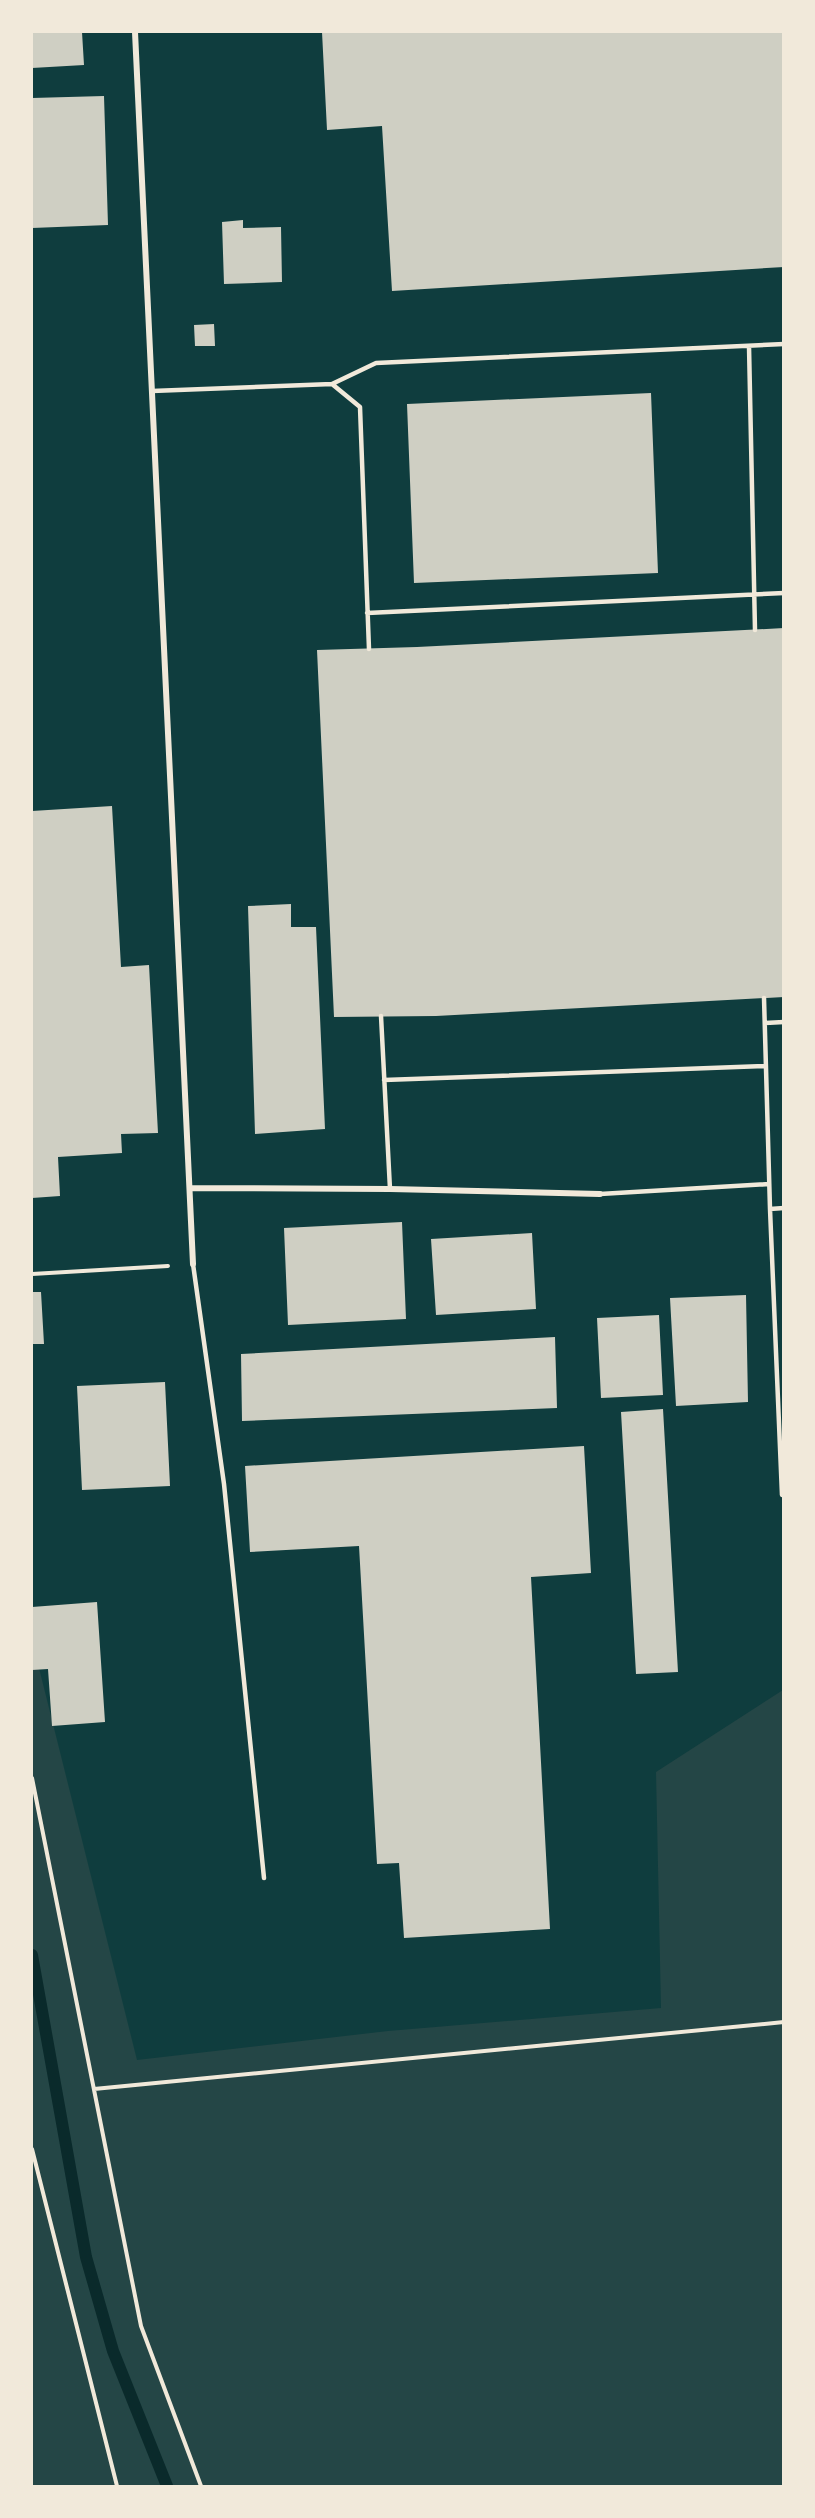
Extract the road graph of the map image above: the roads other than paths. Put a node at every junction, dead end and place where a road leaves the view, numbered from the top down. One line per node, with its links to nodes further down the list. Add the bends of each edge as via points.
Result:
1 (135, 32): 5 (street)
2 (783, 344): 3 (lane)
3 (749, 346): 4 (lane, via 376,363); 7 (lane)
4 (332, 384): 5 (lane); 8 (lane, via 360,407)
5 (152, 391): 18 (street)
6 (783, 593): 7 (lane)
7 (755, 594): 8 (lane); 9 (lane)
8 (367, 613): 10 (lane)
9 (755, 630)
10 (369, 649)
11 (764, 998): 14 (lane)
12 (381, 1016): 16 (lane)
13 (783, 1022): 14 (lane)
14 (765, 1023): 15 (lane)
15 (766, 1066): 16 (lane); 17 (lane)
16 (384, 1080): 19 (lane)
17 (769, 1184): 20 (lane); 22 (lane)
18 (191, 1188): 19 (street); 23 (street)
19 (390, 1189): 20 (street)
20 (600, 1194)
21 (783, 1208): 22 (lane)
22 (770, 1209): 24 (lane)
23 (193, 1264): 25 (lane, via 224,1484)
24 (782, 1494)
25 (264, 1878)

